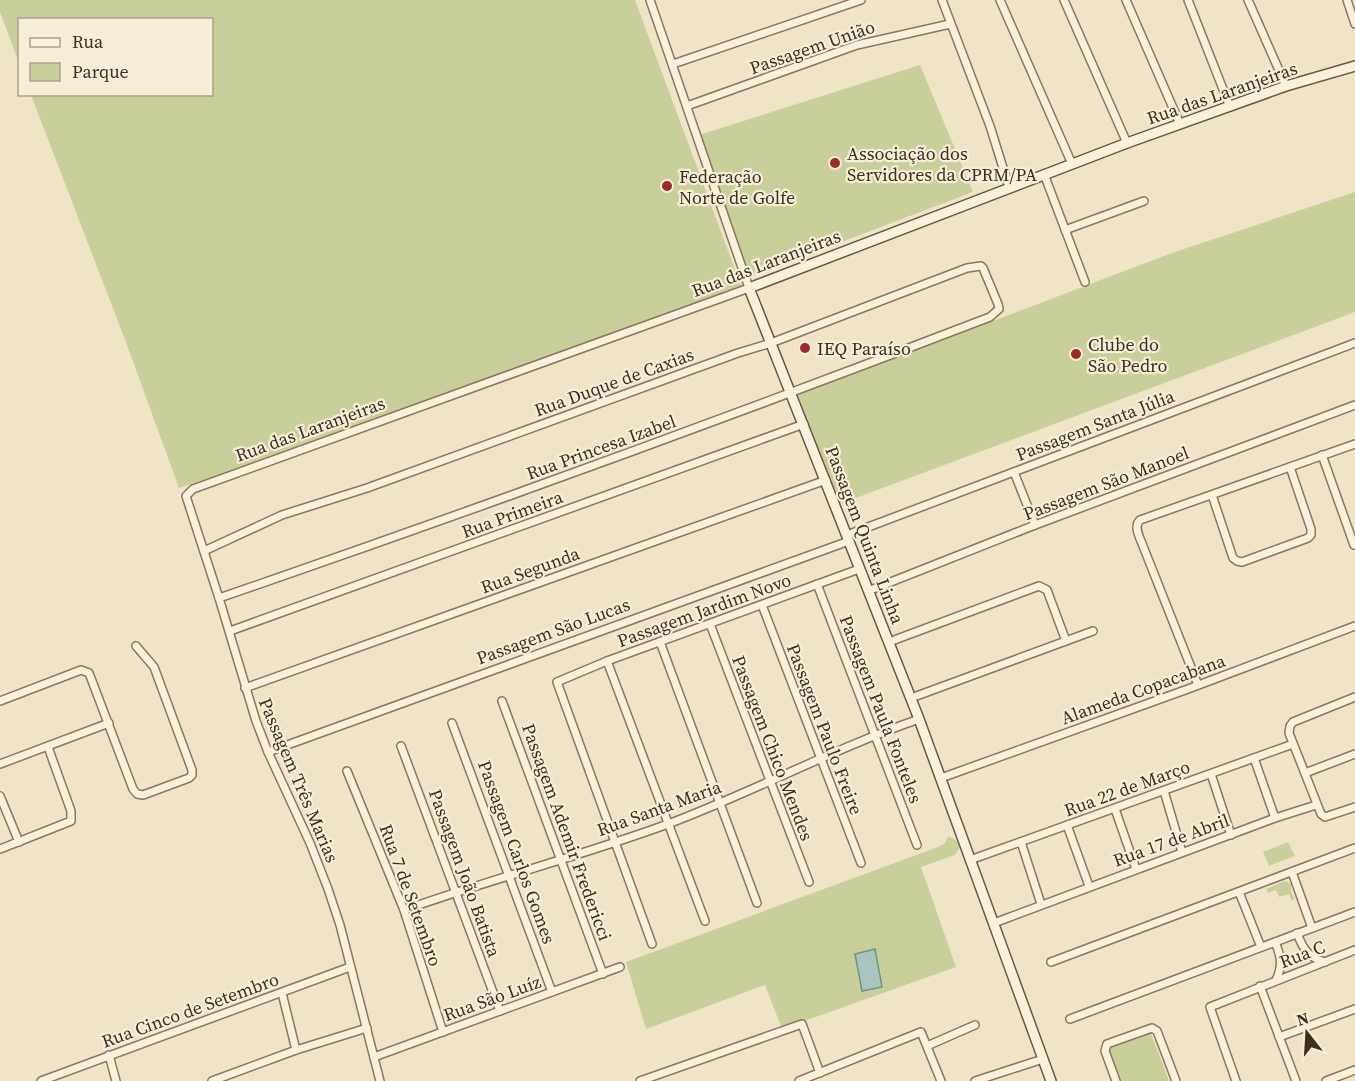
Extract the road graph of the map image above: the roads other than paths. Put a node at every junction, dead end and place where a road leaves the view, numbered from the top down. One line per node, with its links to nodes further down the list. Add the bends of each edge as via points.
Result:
1 (650, 0): 12 (street, Passagem Quinta Linha)
2 (861, 0): 12 (street)
3 (942, 0): 10 (street)
4 (1000, 0): 19 (street)
5 (1064, 0): 18 (street)
6 (1126, 0): 17 (street)
7 (1188, 0): 16 (street)
8 (1248, 0): 14 (street)
9 (1347, 0): 11 (street)
10 (950, 24): 15 (street, Passagem União, via 856,45); 21 (street)
11 (1355, 24)
12 (673, 64): 15 (street, Passagem Quinta Linha)
13 (1355, 66): 14 (street, Rua das Laranjeiras)
14 (1286, 86): 16 (street, Rua das Laranjeiras)
15 (687, 106): 25 (street, Passagem Quinta Linha)
16 (1230, 107): 17 (street, Rua das Laranjeiras)
17 (1180, 124): 18 (street, Rua das Laranjeiras)
18 (1127, 143): 19 (street, Rua das Laranjeiras)
19 (1072, 164): 20 (street, Rua das Laranjeiras)
20 (1044, 174): 21 (street, Rua das Laranjeiras); 23 (street)
21 (1009, 187): 25 (street, Rua das Laranjeiras)
22 (1144, 201): 23 (street)
23 (1065, 230): 24 (street)
24 (1085, 282)
25 (749, 288): 27 (street, Passagem Quinta Linha); 37 (street, Rua das Laranjeiras)
26 (990, 317): 27 (street, Rua Duque de Caxias, via 999,309 998,304 983,268 975,266); 29 (street, Rua Princesa Izabel)
27 (771, 343): 29 (street, Passagem Quinta Linha); 42 (street, Rua Duque de Caxias, via 282,515)
28 (1355, 343): 35 (street, Passagem Santa Júlia)
29 (792, 393): 31 (street, Passagem Quinta Linha); 46 (street, Rua Princesa Izabel, via 445,521)
30 (1355, 405): 39 (street, Passagem São Manoel)
31 (804, 424): 36 (street, Passagem Quinta Linha); 50 (street, Rua Primeira)
32 (1355, 444): 33 (street)
33 (1322, 455): 34 (street); 41 (street)
34 (1290, 467): 38 (street); 38 (street, via 1311,535 1242,562 1233,558)
35 (1014, 472): 39 (street); 40 (street, Passagem Santa Júlia)
36 (826, 480): 40 (street, Passagem Quinta Linha); 58 (street, Rua Segunda)
37 (189, 492): 42 (street, Passagem Três Marias, via 186,496)
38 (1212, 495): 57 (street, via 1140,519 1137,526)
39 (1035, 525): 45 (street, Passagem São Manoel)
40 (848, 538): 43 (street, Passagem Quinta Linha); 70 (street, Passagem São Lucas)
41 (1354, 545)
42 (204, 551): 46 (street, Passagem Três Marias)
43 (859, 569): 44 (street, Passagem Jardim Novo); 45 (street, Passagem Quinta Linha)
44 (817, 584): 47 (street, Passagem Jardim Novo); 66 (street, Passagem Paula Fonteles)
45 (868, 591): 54 (street, Passagem Quinta Linha)
46 (219, 598): 50 (street, Passagem Três Marias)
47 (762, 605): 48 (street, Passagem Jardim Novo); 72 (street, Passagem Paulo Freire)
48 (710, 624): 53 (street, Passagem Jardim Novo); 79 (street, Passagem Chico Mendes)
49 (1355, 626): 57 (street, Alameda Copacabana)
50 (230, 631): 58 (street, Passagem Três Marias)
51 (1094, 631): 52 (street)
52 (1066, 641): 54 (street, via 1047,590 1039,586); 60 (street)
53 (660, 642): 56 (street, Passagem Jardim Novo); 82 (street)
54 (889, 642): 60 (street, Passagem Quinta Linha)
55 (136, 646): 64 (street, via 154,667 192,775 137,794)
56 (607, 661): 87 (street); 91 (street, Passagem Jardim Novo, via 560,680 557,685)
57 (1198, 685): 78 (street, Alameda Copacabana)
58 (245, 688): 70 (street, Passagem Três Marias)
59 (1355, 697): 67 (street, via 1293,722 1289,733)
60 (911, 698): 63 (street, Passagem Quinta Linha)
61 (0, 701): 64 (street, via 86,671)
62 (502, 701): 97 (street, Passagem Ademir Fredericci)
63 (919, 719): 66 (street, Rua Santa Maria); 78 (street, Passagem Quinta Linha)
64 (109, 723): 69 (street)
65 (452, 723): 102 (street, Passagem Carlos Gomes)
66 (874, 735): 72 (street, Rua Santa Maria); 93 (street, Passagem Paula Fonteles)
67 (1293, 744): 73 (street, Rua 22 de Março); 76 (street)
68 (401, 746): 105 (street, Passagem João Batista)
69 (48, 747): 74 (street); 90 (street, via 72,821)
70 (268, 752): 121 (street, Passagem Três Marias, via 328,890)
71 (1355, 754): 76 (street)
72 (820, 758): 79 (street, Rua Santa Maria); 99 (street, Passagem Paulo Freire)
73 (1254, 758): 77 (street, Rua 22 de Março); 86 (street)
74 (0, 765)
75 (347, 771): 109 (street, Rua 7 de Setembro)
76 (1305, 773): 83 (street)
77 (1211, 774): 80 (street, Rua 22 de Março); 89 (street)
78 (941, 778): 98 (street, Passagem Quinta Linha)
79 (770, 781): 82 (street, Rua Santa Maria); 103 (street, Passagem Chico Mendes)
80 (1164, 791): 85 (street, Rua 22 de Março); 96 (street)
81 (0, 796): 90 (street)
82 (719, 804): 87 (street, Rua Santa Maria); 107 (street)
83 (1316, 805): 84 (street, via 1325,817); 86 (street, Rua 17 de Abril)
84 (1355, 807)
85 (1115, 809): 88 (street, Rua 22 de Março); 100 (street)
86 (1275, 818): 89 (street, Rua 17 de Abril)
87 (667, 824): 91 (street, Rua Santa Maria); 111 (street)
88 (1068, 825): 92 (street, Rua 22 de Março); 104 (street)
89 (1231, 835): 96 (street, Rua 17 de Abril)
90 (19, 842): 95 (street)
91 (615, 842): 97 (street, Rua Santa Maria); 116 (street)
92 (1021, 842): 98 (street, Rua 22 de Março); 108 (street)
93 (917, 845)
94 (1355, 848): 101 (street)
95 (0, 849)
96 (1182, 852): 100 (street, Rua 17 de Abril)
97 (562, 860): 102 (street, Rua Santa Maria); 123 (street, Passagem Ademir Fredericci)
98 (970, 860): 112 (street, Passagem Quinta Linha)
99 (861, 863)
100 (1136, 869): 104 (street, Rua 17 de Abril)
101 (1292, 872): 106 (street); 113 (street)
102 (510, 874): 105 (street, Rua Santa Maria); 126 (street, Passagem Carlos Gomes)
103 (809, 882)
104 (1089, 886): 108 (street, Rua 17 de Abril)
105 (456, 891): 109 (street, Rua Santa Maria); 129 (street, Passagem João Batista)
106 (1239, 891): 117 (street); 119 (street)
107 (757, 903)
108 (1041, 904): 112 (street, Rua 17 de Abril)
109 (404, 910): 133 (street, Rua 7 de Setembro)
110 (1355, 912): 113 (street)
111 (705, 921)
112 (994, 923): 139 (street, Passagem Quinta Linha)
113 (1312, 928): 114 (street)
114 (1297, 933): 115 (street); 120 (street, via 1306,952)
115 (1275, 942): 117 (street); 124 (street, via 1281,955)
116 (652, 944)
117 (1261, 947): 130 (street)
118 (1355, 950): 120 (street, Rua C)
119 (1051, 962)
120 (1325, 962): 124 (street, Rua C)
121 (350, 967): 127 (street, Rua Cinco de Setembro); 132 (street, Passagem Três Marias)
122 (621, 967): 123 (street, Rua São Luíz)
123 (603, 974): 126 (street, Rua São Luíz)
124 (1276, 980): 125 (street, Rua C)
125 (1260, 986): 134 (street); 153 (street, Rua C, via 1209,1009)
126 (552, 992): 129 (street, Rua São Luíz)
127 (282, 993): 136 (street); 137 (street, Rua Cinco de Setembro)
128 (1355, 1010): 134 (street)
129 (500, 1011): 133 (street, Rua São Luíz)
130 (1070, 1019)
131 (975, 1025): 135 (street)
132 (367, 1028): 136 (street); 138 (street, Passagem Três Marias)
133 (443, 1032): 138 (street, Rua São Luíz)
134 (1279, 1038): 154 (street)
135 (927, 1046): 141 (street, via 921,1032); 148 (street)
136 (296, 1050): 144 (street)
137 (109, 1055): 142 (street, Rua Cinco de Setembro); 143 (street)
138 (374, 1057): 145 (street, Passagem Três Marias)
139 (1043, 1059): 149 (street); 150 (street, Passagem Quinta Linha)
140 (1355, 1070): 155 (street)
141 (820, 1072): 146 (street, via 802,1024); 147 (street)
142 (41, 1081)
143 (116, 1081)
144 (212, 1081)
145 (381, 1081)
146 (640, 1081)
147 (799, 1081)
148 (941, 1081)
149 (975, 1081)
150 (1051, 1081)
151 (1116, 1081): 152 (street, via 1105,1051 1107,1044 1152,1028 1157,1031)
152 (1176, 1081)
153 (1236, 1081)
154 (1296, 1081)
155 (1326, 1081)

